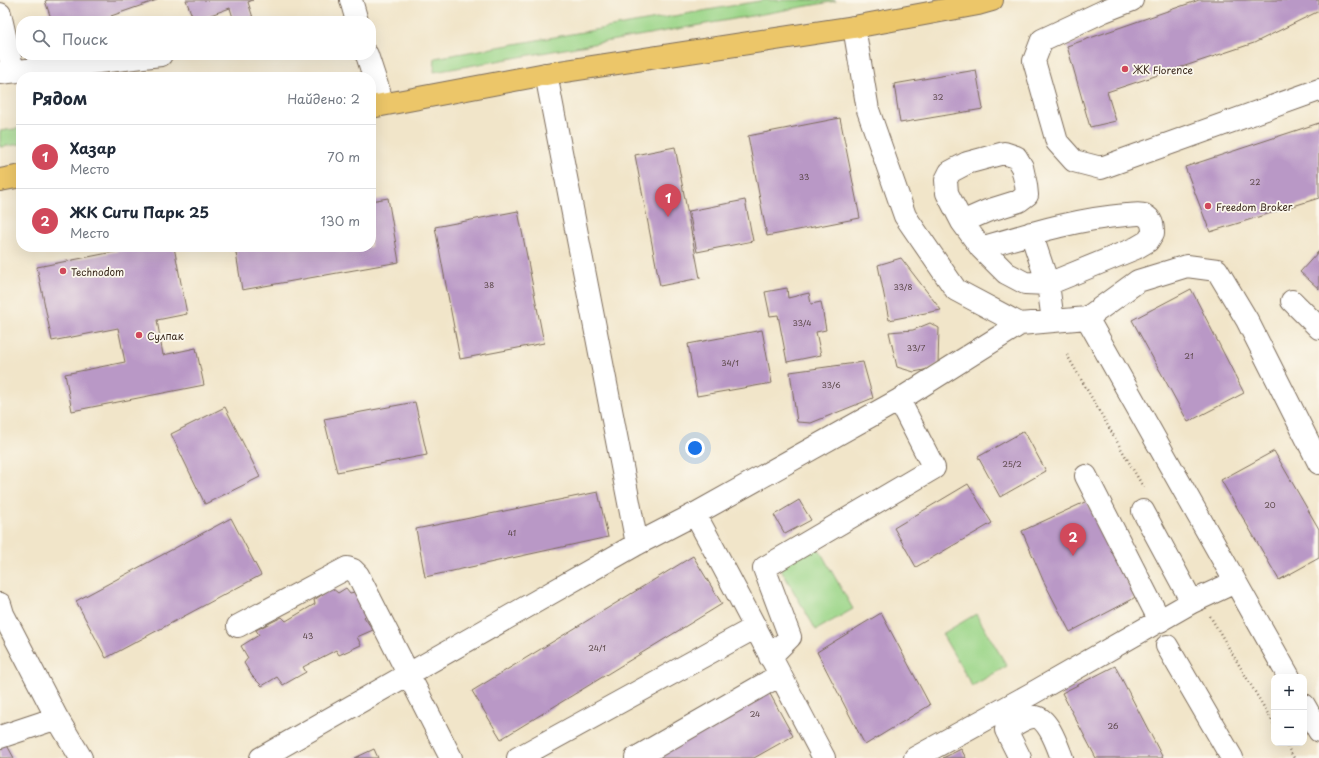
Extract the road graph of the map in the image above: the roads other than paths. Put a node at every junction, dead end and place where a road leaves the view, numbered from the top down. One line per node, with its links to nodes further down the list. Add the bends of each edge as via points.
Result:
1 (351, 0): 5 (street)
2 (992, 0): 6 (main road)
3 (1132, 0): 12 (street, via 1042,40 1034,61 1057,142 1074,161 1101,168)
4 (0, 14): 9 (street)
5 (356, 16)
6 (854, 27): 11 (main road); 23 (street, via 868,110 905,216 956,290)
7 (115, 60): 9 (street)
8 (369, 60): 10 (street)
9 (6, 72)
10 (371, 72)
11 (546, 74): 13 (main road); 30 (street)
12 (1319, 90)
13 (377, 106)
14 (16, 177): 15 (main road)
15 (0, 180)
16 (962, 222): 18 (street)
17 (1031, 233): 18 (street); 19 (street); 19 (street, via 1100,217 1142,214 1150,218 1152,223 1153,233 1148,241)
18 (981, 248): 19 (street, via 1006,273 1025,283)
19 (1048, 284): 22 (street)
20 (1292, 301): 24 (street)
21 (1088, 318): 22 (street); 26 (street, via 1138,281 1187,266 1217,270 1247,320); 31 (street)
22 (1053, 321): 23 (street)
23 (1020, 324): 25 (street)
24 (1319, 328)
25 (899, 400): 29 (street); 38 (street, via 934,468 764,568 790,637)
26 (1319, 463)
27 (1086, 476): 34 (street)
28 (1146, 504): 33 (street)
29 (695, 514): 30 (street); 36 (street)
30 (637, 544): 40 (street)
31 (1235, 582): 33 (street); 39 (street)
32 (0, 604): 43 (street)
33 (1199, 606): 34 (street)
34 (1160, 621): 52 (street)
35 (238, 626): 40 (street, via 347,568 358,575)
36 (756, 627): 38 (street); 49 (street)
37 (1167, 646): 55 (street)
38 (770, 656): 41 (street)
39 (1286, 674)
40 (408, 675): 47 (street); 48 (street)
41 (780, 675): 50 (street); 51 (street)
42 (1307, 710): 44 (street)
43 (57, 718): 45 (street); 46 (street)
44 (1319, 731)
45 (0, 737)
46 (81, 758)
47 (261, 758)
48 (450, 758)
49 (518, 758)
50 (636, 758)
51 (824, 758)
52 (914, 758)
53 (1020, 758): 54 (street, via 1006,730 1034,717 1040,718 1048,727)
54 (1062, 758)
55 (1232, 758)

